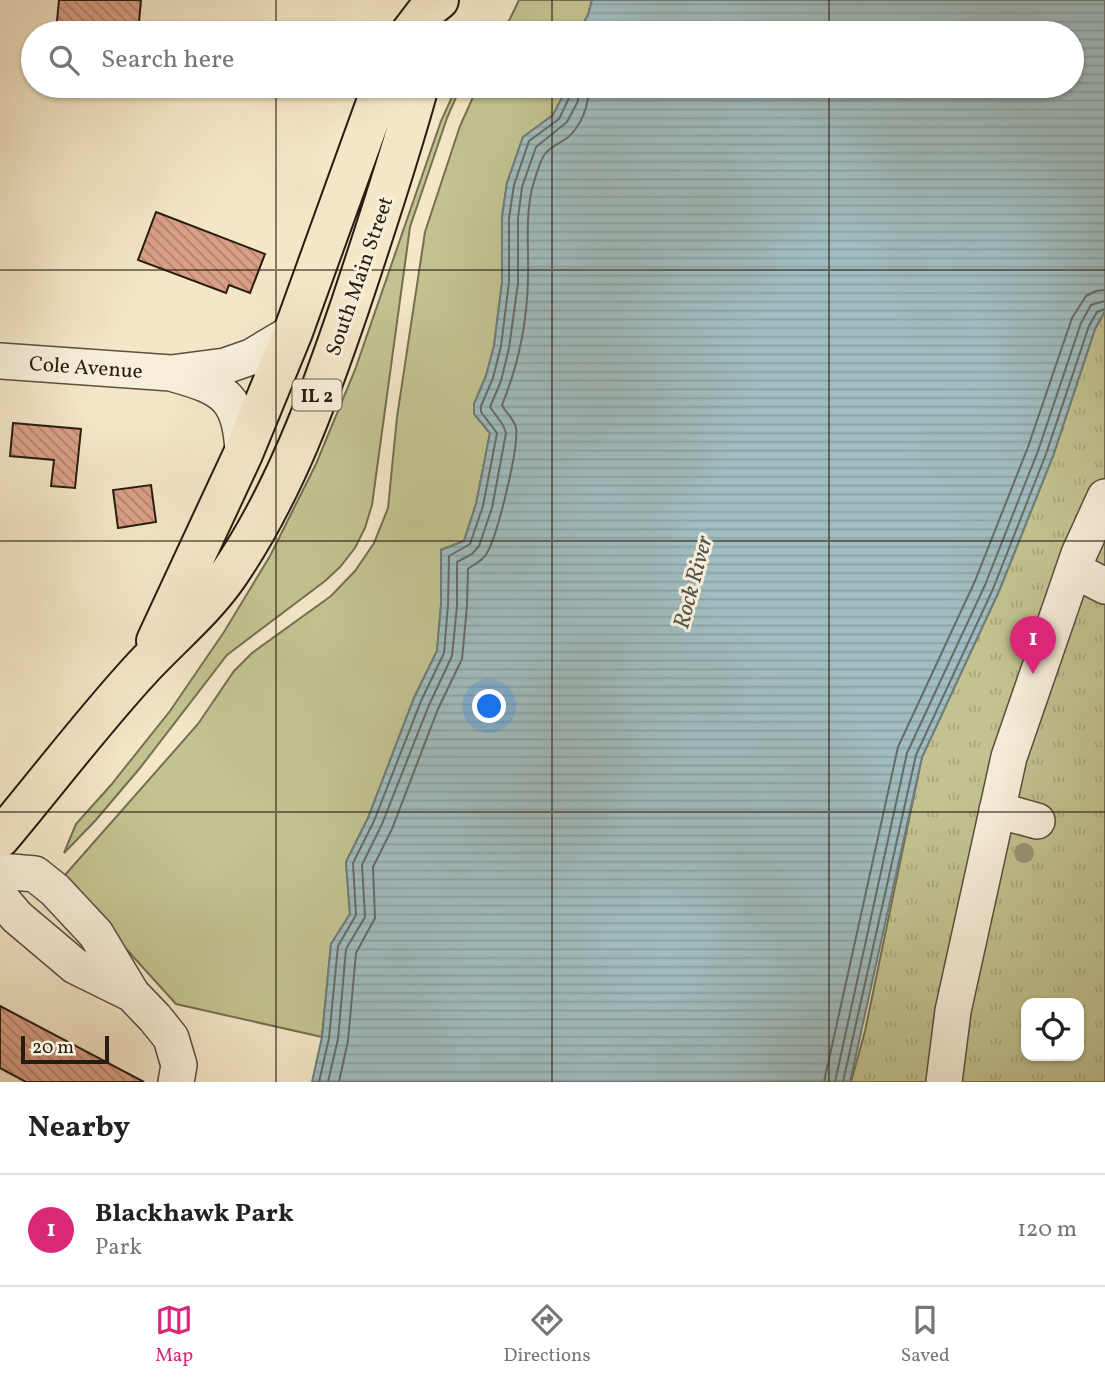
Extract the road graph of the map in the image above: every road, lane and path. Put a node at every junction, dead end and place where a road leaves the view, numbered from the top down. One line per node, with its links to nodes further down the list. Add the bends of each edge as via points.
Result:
1 (378, 98): 3 (main road, South Main Street / IL 2)
2 (416, 98): 10 (main road, South Main Street / IL 2, via 331,360 267,513 228,575)
3 (293, 332): 5 (street, Cole Avenue, via 251,357 225,366); 6 (main road, South Main Street / IL 2)
4 (0, 361): 5 (street, Cole Avenue)
5 (171, 373): 6 (street, Cole Avenue, via 211,384 234,406 242,427)
6 (243, 454): 10 (main road, South Main Street / IL 2)
7 (1105, 497): 8 (street)
8 (1074, 570): 9 (street); 11 (street, via 1009,757)
9 (1105, 586)
10 (144, 667): 13 (main road, South Main Street / IL 2)
11 (997, 810): 12 (street); 18 (street, via 953,1011)
12 (1037, 821)
13 (0, 838)
14 (0, 871): 16 (street, via 35,874 55,890 96,934)
15 (0, 897): 16 (street, via 75,966)
16 (132, 994): 17 (street, via 171,1038 178,1065)
17 (176, 1082)
18 (944, 1082)

